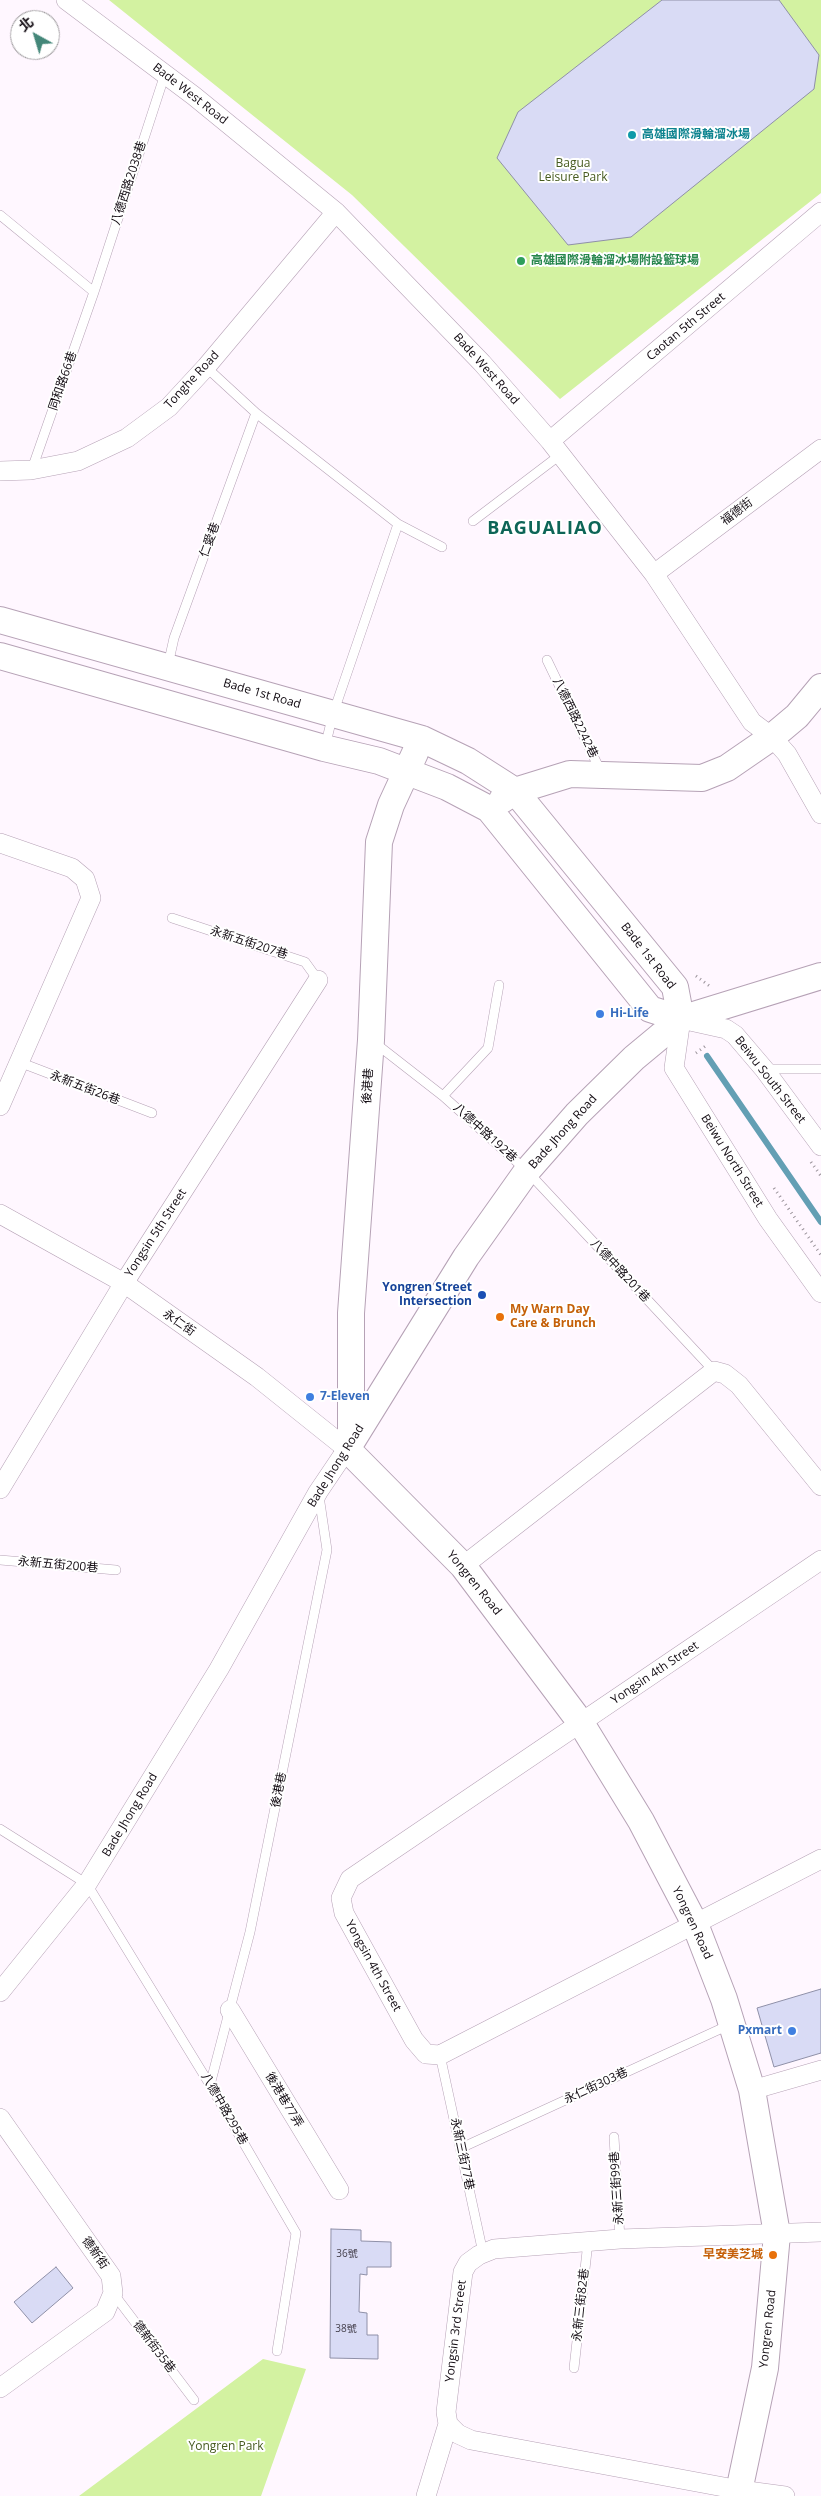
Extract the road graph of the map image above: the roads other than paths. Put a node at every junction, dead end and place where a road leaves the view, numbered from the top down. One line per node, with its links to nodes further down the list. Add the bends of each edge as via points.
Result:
1 (66, 0): 2 (street, Bade West Road)
2 (165, 74): 3 (street, Bade West Road); 6 (lane, 八德西路2038巷)
3 (336, 212): 7 (street, Tonghe Road); 9 (street, Bade West Road, via 482,363)
4 (821, 212): 9 (street, Caotan 5th Street)
5 (0, 215): 6 (lane)
6 (94, 292): 11 (lane, 同和路66巷)
7 (206, 367): 8 (lane); 11 (street, Tonghe Road, via 169,407 127,438 78,460)
8 (256, 413): 14 (lane); 20 (lane, 仁愛巷, via 174,638)
9 (555, 448): 13 (lane); 16 (street, Bade West Road)
10 (821, 449): 16 (street, 福德街)
11 (31, 470): 12 (street, Tonghe Road)
12 (0, 471)
13 (473, 521)
14 (398, 524): 15 (lane); 22 (lane)
15 (442, 547)
16 (654, 574): 23 (street, Bade West Road, via 752,722)
17 (0, 620): 20 (street, Bade 1st Road)
18 (0, 656): 25 (street)
19 (547, 660): 27 (lane, 八德西路2242巷)
20 (167, 667): 22 (street, Bade 1st Road)
21 (821, 687): 23 (street, via 798,716)
22 (333, 714): 24 (street, Bade 1st Road); 25 (lane)
23 (772, 737): 27 (street, via 727,768 702,778); 29 (street, Bade West Road)
24 (422, 739): 26 (street, 後港巷); 28 (street, Bade 1st Road, via 468,761)
25 (324, 748): 26 (street)
26 (407, 770): 30 (street, via 448,786); 38 (street, 後港巷, via 378,842)
27 (603, 775): 28 (street, via 570,774)
28 (515, 790): 30 (street); 37 (street, Bade 1st Road, via 676,987)
29 (816, 794): 31 (street, Bade West Road)
30 (489, 809): 37 (street, via 650,1009)
31 (821, 814)
32 (0, 843): 39 (street, via 72,868 85,879 91,898)
33 (172, 918): 35 (lane, 永新五街207巷, via 306,962)
34 (821, 976): 37 (street, Bade Jhong Road)
35 (318, 980): 48 (street, Yongsin 5th Street)
36 (500, 985): 42 (lane, 八德中路192巷, via 488,1048)
37 (681, 1019): 40 (street, Beiwu South Street, via 726,1029); 46 (street, Bade Jhong Road, via 627,1064); 49 (street, Beiwu North Street, via 674,1068 768,1219)
38 (371, 1040): 42 (lane, 八德中路192巷); 51 (street, 後港巷, via 351,1313)
39 (19, 1062): 43 (street); 44 (lane, 永新五街26巷)
40 (764, 1069): 41 (lane); 45 (street, Beiwu South Street)
41 (821, 1069)
42 (443, 1096): 46 (lane, 八德中路192巷)
43 (0, 1106)
44 (152, 1113)
45 (821, 1146)
46 (527, 1171): 50 (lane, 八德中路201巷); 51 (street, Bade Jhong Road, via 466,1257)
47 (0, 1214): 48 (street, 永仁街)
48 (124, 1283): 51 (street, 永仁街); 53 (street, Yongsin 5th Street)
49 (821, 1293)
50 (714, 1371): 52 (street, via 725,1374 739,1385); 57 (street)
51 (349, 1446): 54 (street, Bade Jhong Road); 57 (street, Yongren Road)
52 (821, 1486)
53 (0, 1489)
54 (318, 1492): 62 (street, Bade Jhong Road, via 219,1669); 65 (lane, 後港巷, via 327,1550 250,1932)
55 (0, 1560): 58 (lane, 永新五街200巷)
56 (821, 1560): 59 (street, Yongsin 4th Street)
57 (463, 1566): 59 (street, Yongren Road)
58 (116, 1570)
59 (581, 1723): 63 (street, Yongren Road, via 641,1821); 67 (street, Yongsin 4th Street, via 350,1879 341,1898 344,1913 414,2040 426,2054)
60 (0, 1829): 62 (lane)
61 (821, 1859): 63 (street)
62 (87, 1884): 64 (street, Bade Jhong Road); 69 (lane, 八德中路295巷)
63 (695, 1924): 66 (street, Yongren Road); 67 (street)
64 (0, 1992)
65 (230, 2010): 69 (lane, 後港巷); 74 (street, 後港巷77弄)
66 (731, 2024): 70 (street, Yongren Road); 73 (lane, 永仁街303巷)
67 (440, 2055): 73 (lane, 永新三街77巷)
68 (821, 2070): 70 (street)
69 (210, 2085): 81 (lane, 八德中路295巷, via 296,2234)
70 (752, 2090): 76 (street, Yongren Road)
71 (0, 2118): 80 (street, 德新街, via 111,2276)
72 (614, 2137): 77 (lane, 永新三街99巷)
73 (461, 2148): 79 (lane, 永新三街77巷)
74 (339, 2190)
75 (821, 2232): 76 (street, Yongsin 3rd Street)
76 (777, 2234): 77 (street, Yongsin 3rd Street); 86 (street, Yongren Road, via 765,2368)
77 (620, 2240): 78 (street, Yongsin 3rd Street)
78 (588, 2242): 79 (street, Yongsin 3rd Street, via 494,2249); 82 (lane, 永新三街82巷)
79 (483, 2253): 85 (street, Yongsin 3rd Street, via 468,2263 463,2272 446,2412)
80 (113, 2293): 83 (street, via 105,2312); 84 (lane, 德新街35巷)
81 (277, 2351)
82 (574, 2368)
83 (0, 2388)
84 (194, 2400)
85 (448, 2424): 86 (street, via 471,2440); 87 (street, Yongsin 3rd Street)
86 (739, 2493): 88 (street)
87 (426, 2496)
88 (785, 2496)

